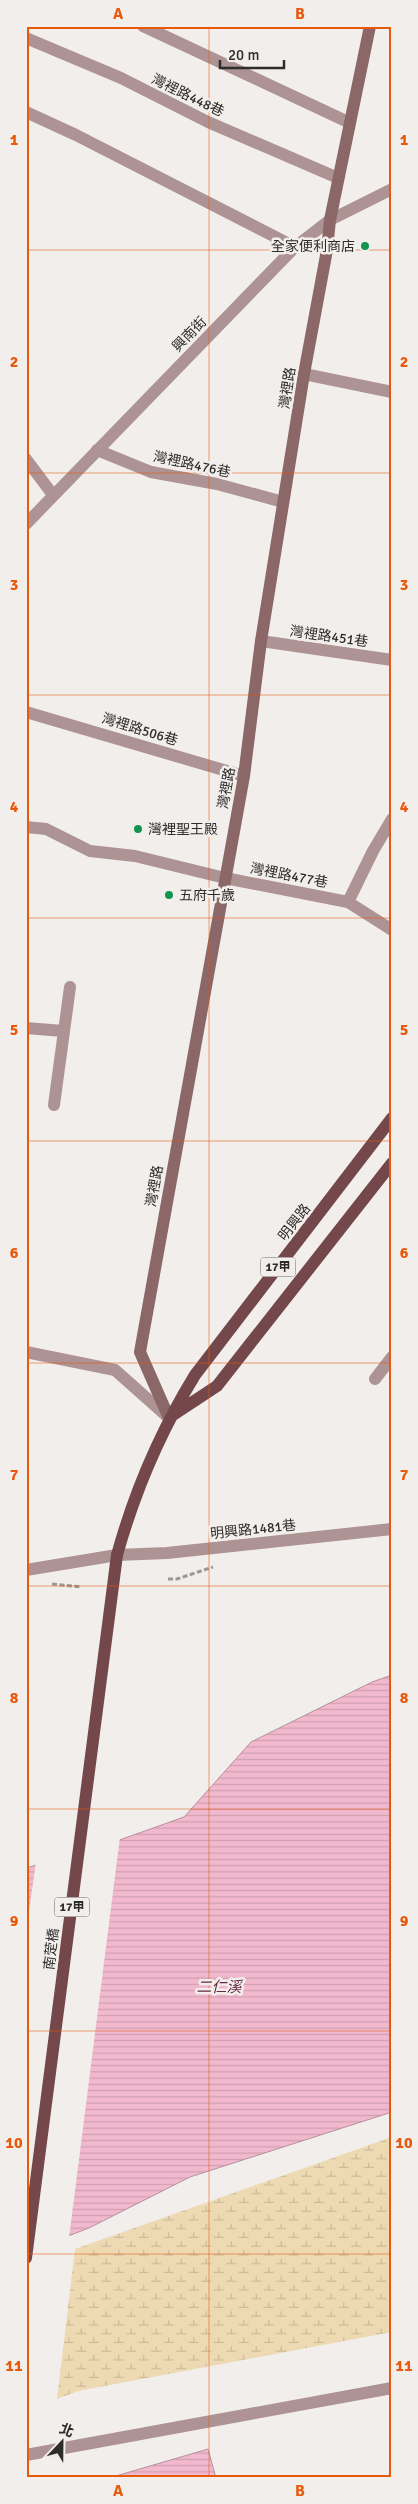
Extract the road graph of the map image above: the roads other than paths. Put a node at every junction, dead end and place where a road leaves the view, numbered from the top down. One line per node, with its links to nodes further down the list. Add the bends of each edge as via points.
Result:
1 (33, 26): 4 (street)
2 (143, 26): 6 (street)
3 (370, 26): 6 (street, 灣裡路)
4 (27, 40): 7 (street, 灣裡路448巷, via 121,78 208,122)
5 (26, 112): 10 (street, via 76,134)
6 (348, 122): 7 (street, 灣裡路)
7 (338, 178): 9 (street, 灣裡路)
8 (392, 189): 9 (street, 興南街)
9 (330, 220): 10 (street, 興南街); 11 (street, 灣裡路)
10 (295, 246): 13 (street, 興南街)
11 (304, 374): 12 (street); 16 (street, 灣裡路)
12 (392, 392)
13 (97, 450): 15 (street, 興南街); 16 (street, 灣裡路476巷, via 151,472 200,480)
14 (26, 459): 15 (street)
15 (53, 495): 17 (street, 興南街)
16 (284, 502): 18 (street, 灣裡路)
17 (26, 524)
18 (261, 641): 19 (street, 灣裡路451巷); 21 (street, 灣裡路)
19 (392, 660)
20 (26, 712): 21 (street, 灣裡路506巷)
21 (244, 776): 24 (street, 灣裡路)
22 (392, 819): 25 (street, via 372,851)
23 (26, 827): 24 (street, 灣裡路477巷, via 46,829 90,851 135,856)
24 (225, 878): 25 (street, 灣裡路477巷); 36 (street, 灣裡路, via 140,1352)
25 (348, 902): 26 (street)
26 (392, 930)
27 (70, 987): 29 (street)
28 (26, 1028): 29 (street)
29 (63, 1031): 30 (street)
30 (54, 1105)
31 (392, 1118): 36 (main road, 明興路 / 17甲, via 195,1375)
32 (390, 1169): 36 (main road, 17甲, via 217,1386)
33 (26, 1352): 36 (street, via 115,1370)
34 (392, 1357): 35 (street)
35 (375, 1379)
36 (169, 1418): 38 (main road, 明興路 / 17甲, via 138,1486)
37 (392, 1529): 38 (street, 明興路1481巷, via 167,1553)
38 (117, 1555): 39 (street); 40 (main road, 南萣橋 / 17甲, bridge)
39 (26, 1570)
40 (26, 2258)
41 (392, 2388): 42 (street)
42 (26, 2455)

